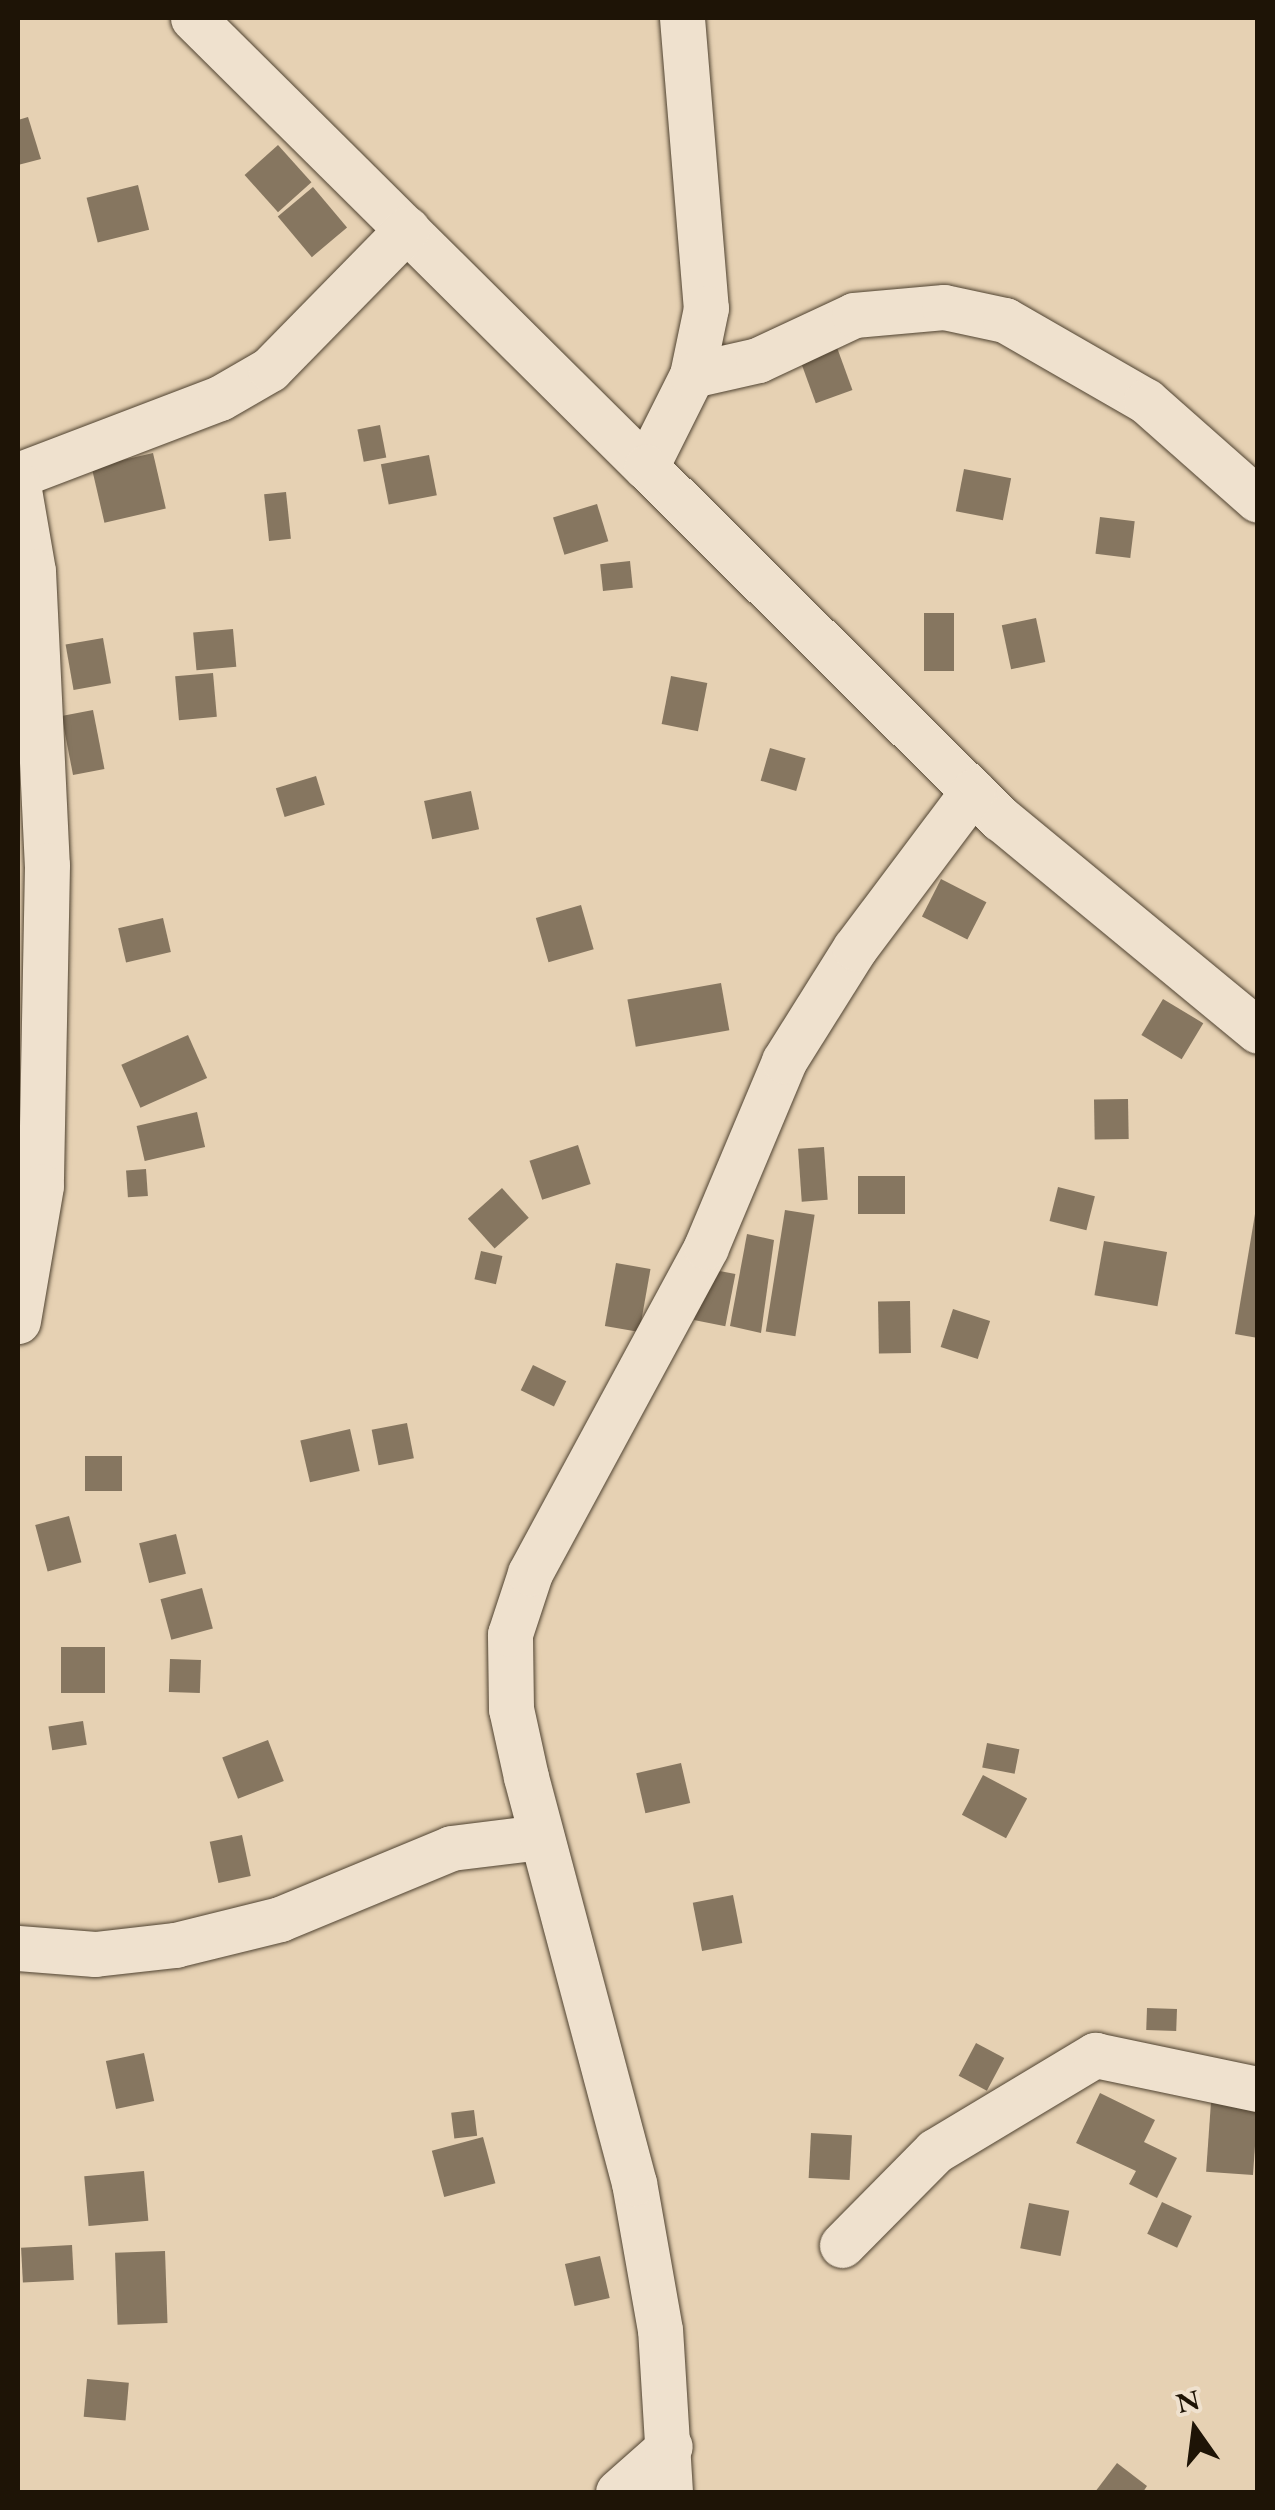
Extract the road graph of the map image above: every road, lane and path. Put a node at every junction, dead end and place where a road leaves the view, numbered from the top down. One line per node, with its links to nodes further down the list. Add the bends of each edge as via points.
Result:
1 (193, 18): 3 (street)
2 (682, 18): 4 (street, via 706,263 702,337)
3 (408, 229): 5 (street); 6 (street, via 270,369 220,398)
4 (692, 375): 5 (street); 8 (street, via 758,360 854,315 944,307 1005,320 1146,400)
5 (646, 468): 9 (street)
6 (18, 475)
7 (18, 484): 11 (street, via 33,571 46,865 41,1186)
8 (1258, 500)
9 (973, 790): 10 (street, via 1136,936); 12 (street, via 855,948 784,1061 706,1247 530,1573 510,1634 511,1708)
10 (1258, 1030)
11 (18, 1321)
12 (541, 1837): 13 (street, via 451,1848 280,1919 175,1945 95,1954); 16 (street, via 634,2183 660,2330)
13 (18, 1948)
14 (1258, 2090): 15 (street, via 1096,2055 935,2151)
15 (842, 2245)
16 (670, 2446): 17 (street); 18 (street)
17 (618, 2492)
18 (670, 2492)

